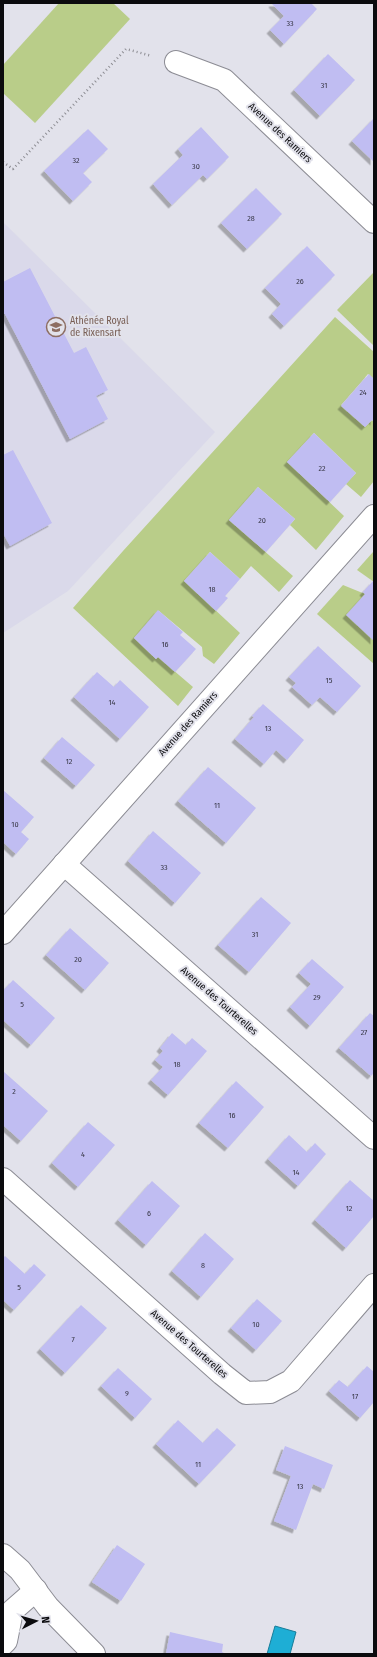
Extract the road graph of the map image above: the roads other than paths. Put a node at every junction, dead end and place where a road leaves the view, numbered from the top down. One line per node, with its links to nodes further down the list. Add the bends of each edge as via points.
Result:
1 (176, 62): 2 (street, Avenue des Ramiers, via 224,80)
2 (374, 222)
3 (374, 516): 4 (street, Avenue des Ramiers)
4 (64, 864): 5 (street, Avenue des Ramiers); 6 (street, Avenue des Tourterelles)
5 (3, 933)
6 (374, 1138)
7 (3, 1179): 8 (street, Avenue des Tourterelles, via 246,1393 270,1392 291,1381)
8 (374, 1285)
9 (3, 1555): 10 (street, via 20,1570)
10 (36, 1590): 11 (street, via 12,1611); 12 (street, via 48,1607)
11 (7, 1646)
12 (94, 1654)

